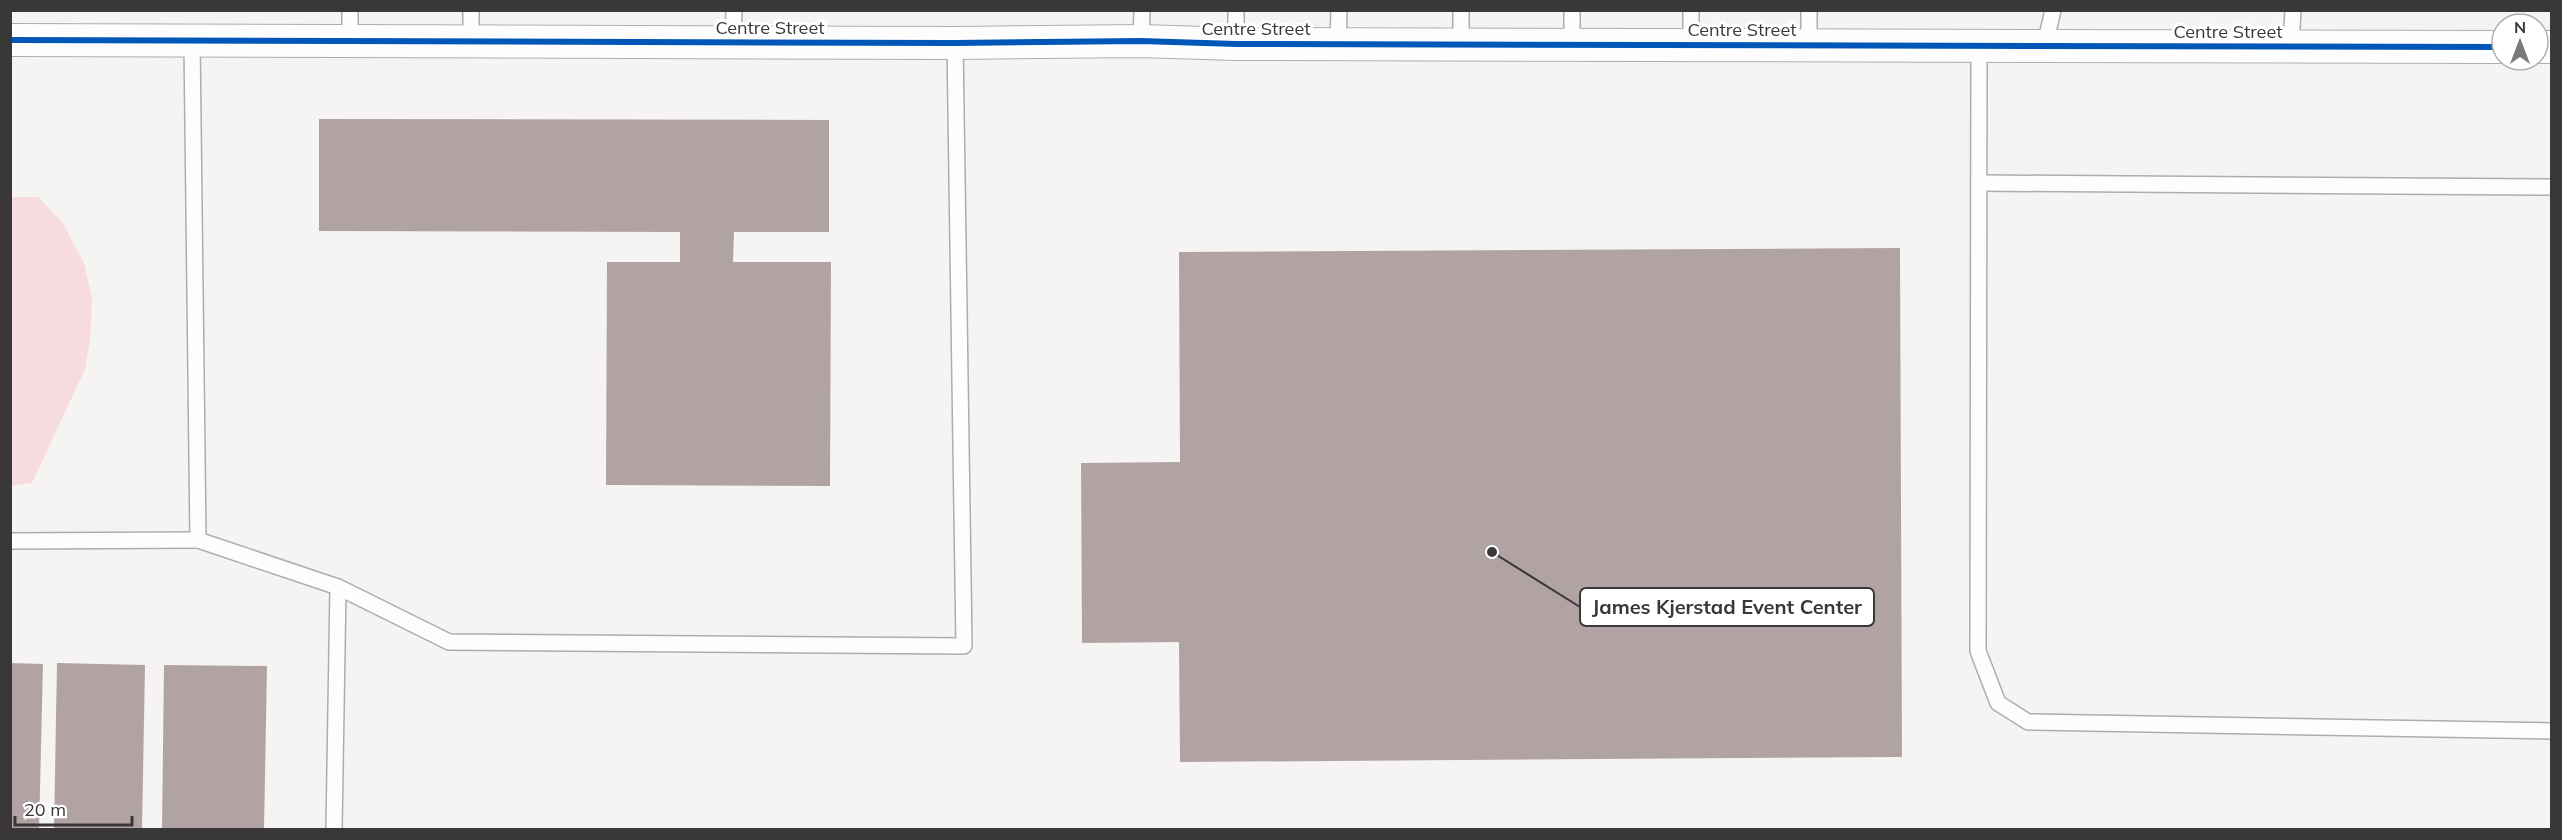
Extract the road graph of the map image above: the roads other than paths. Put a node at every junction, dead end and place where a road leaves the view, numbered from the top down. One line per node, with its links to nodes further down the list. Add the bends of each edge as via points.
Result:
1 (350, 10): 15 (lane)
2 (734, 10): 16 (lane)
3 (1236, 10): 20 (lane)
4 (1339, 10): 18 (lane)
5 (1461, 10): 19 (lane)
6 (1572, 10): 21 (lane)
7 (1691, 10): 22 (lane)
8 (1809, 10): 23 (lane)
9 (2053, 10): 25 (lane)
10 (2293, 10): 26 (lane)
11 (471, 25): 15 (street, Centre Street); 16 (street, Centre Street)
12 (1142, 26): 17 (street, Centre Street); 20 (street, Centre Street)
13 (10, 40): 14 (street, Centre Street)
14 (192, 41): 15 (street, Centre Street); 30 (lane)
15 (350, 42)
16 (733, 42): 17 (street, Centre Street)
17 (955, 43): 32 (lane, via 964,645 449,642)
18 (1338, 43): 19 (street, Centre Street); 20 (street, Centre Street)
19 (1461, 43): 21 (street, Centre Street)
20 (1236, 44)
21 (1572, 44): 22 (street, Centre Street)
22 (1691, 44): 23 (street, Centre Street)
23 (1809, 45): 24 (street, Centre Street)
24 (1979, 45): 25 (street, Centre Street); 28 (lane)
25 (2045, 45): 26 (street, Centre Street)
26 (2291, 46): 27 (street, Centre Street)
27 (2490, 47)
28 (1979, 183): 29 (lane); 33 (lane, via 1978,651 1998,703 2028,722)
29 (2552, 186)
30 (198, 540): 31 (lane); 32 (lane)
31 (10, 541)
32 (338, 587): 34 (lane)
33 (2552, 731)
34 (334, 830)

